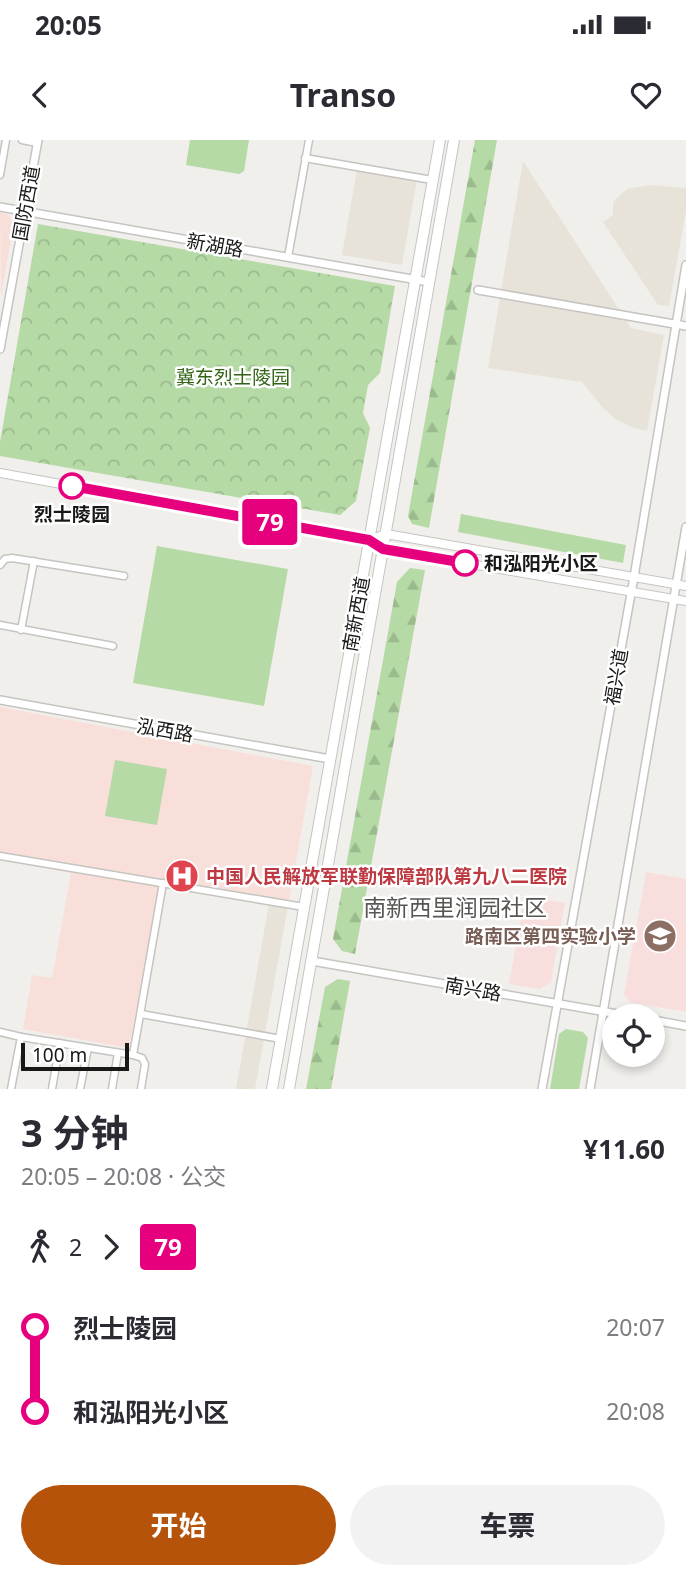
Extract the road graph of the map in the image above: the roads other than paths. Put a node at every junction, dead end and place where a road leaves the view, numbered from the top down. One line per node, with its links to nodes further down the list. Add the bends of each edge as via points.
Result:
1 (6, 140): 8 (street)
2 (22, 140): 6 (street)
3 (309, 140): 7 (street)
4 (440, 140): 9 (main road, 南新西道)
5 (454, 140): 15 (main road, 南新西道)
6 (38, 141): 11 (street, 国防西道)
7 (305, 158): 9 (street); 12 (street)
8 (0, 175)
9 (432, 180): 14 (main road, 南新西道)
10 (0, 207): 11 (street, 新湖路)
11 (25, 211): 12 (street, 新湖路); 19 (street, 国防西道)
12 (288, 257): 14 (street, 新湖路)
13 (686, 265): 17 (street, 福兴道)
14 (415, 278): 15 (street, 新湖路); 23 (main road, 南新西道)
15 (429, 282): 22 (main road, 南新西道)
16 (478, 290): 17 (street)
17 (676, 324): 18 (street); 28 (street, 福兴道)
18 (686, 326)
19 (0, 349)
20 (0, 473): 23 (main road)
21 (686, 527): 29 (street)
22 (386, 534): 23 (main road); 24 (main road, 南新西道); 28 (main road)
23 (369, 540): 24 (main road); 38 (main road, 南新西道)
24 (383, 549): 31 (main road); 42 (main road, 南新西道)
25 (34, 561): 26 (street, via 12,558); 27 (street); 35 (street)
26 (0, 565)
27 (124, 576)
28 (634, 577): 29 (main road); 31 (street, 福兴道)
29 (676, 585): 30 (main road); 32 (street)
30 (686, 586)
31 (631, 592): 32 (main road); 43 (street, 福兴道)
32 (674, 599): 33 (main road); 44 (street)
33 (686, 601)
34 (0, 625): 35 (street)
35 (21, 630): 36 (street)
36 (113, 646)
37 (0, 700): 38 (street, 泓西路)
38 (330, 759): 41 (main road, 南新西道)
39 (0, 856): 40 (street)
40 (163, 884): 41 (street); 46 (street)
41 (304, 907): 52 (main road, 南新西道)
42 (312, 961): 43 (street, 南兴路); 63 (main road, 南新西道)
43 (557, 1003): 45 (street, 南兴路); 64 (street, 福兴道)
44 (604, 1004)
45 (602, 1011)
46 (141, 1014): 52 (street); 56 (street)
47 (602, 1017): 65 (street)
48 (665, 1022): 49 (street)
49 (686, 1026)
50 (0, 1032): 51 (street)
51 (21, 1037): 53 (street); 57 (street)
52 (281, 1039): 62 (main road, 南新西道)
53 (60, 1043): 54 (street); 58 (street)
54 (88, 1048): 55 (street); 59 (street)
55 (118, 1052): 56 (street); 60 (street)
56 (134, 1055): 61 (street, via 145,1064)
57 (12, 1089)
58 (52, 1089)
59 (80, 1089)
60 (112, 1089)
61 (141, 1089)
62 (272, 1089)
63 (289, 1089)
64 (542, 1089)
65 (590, 1089)

